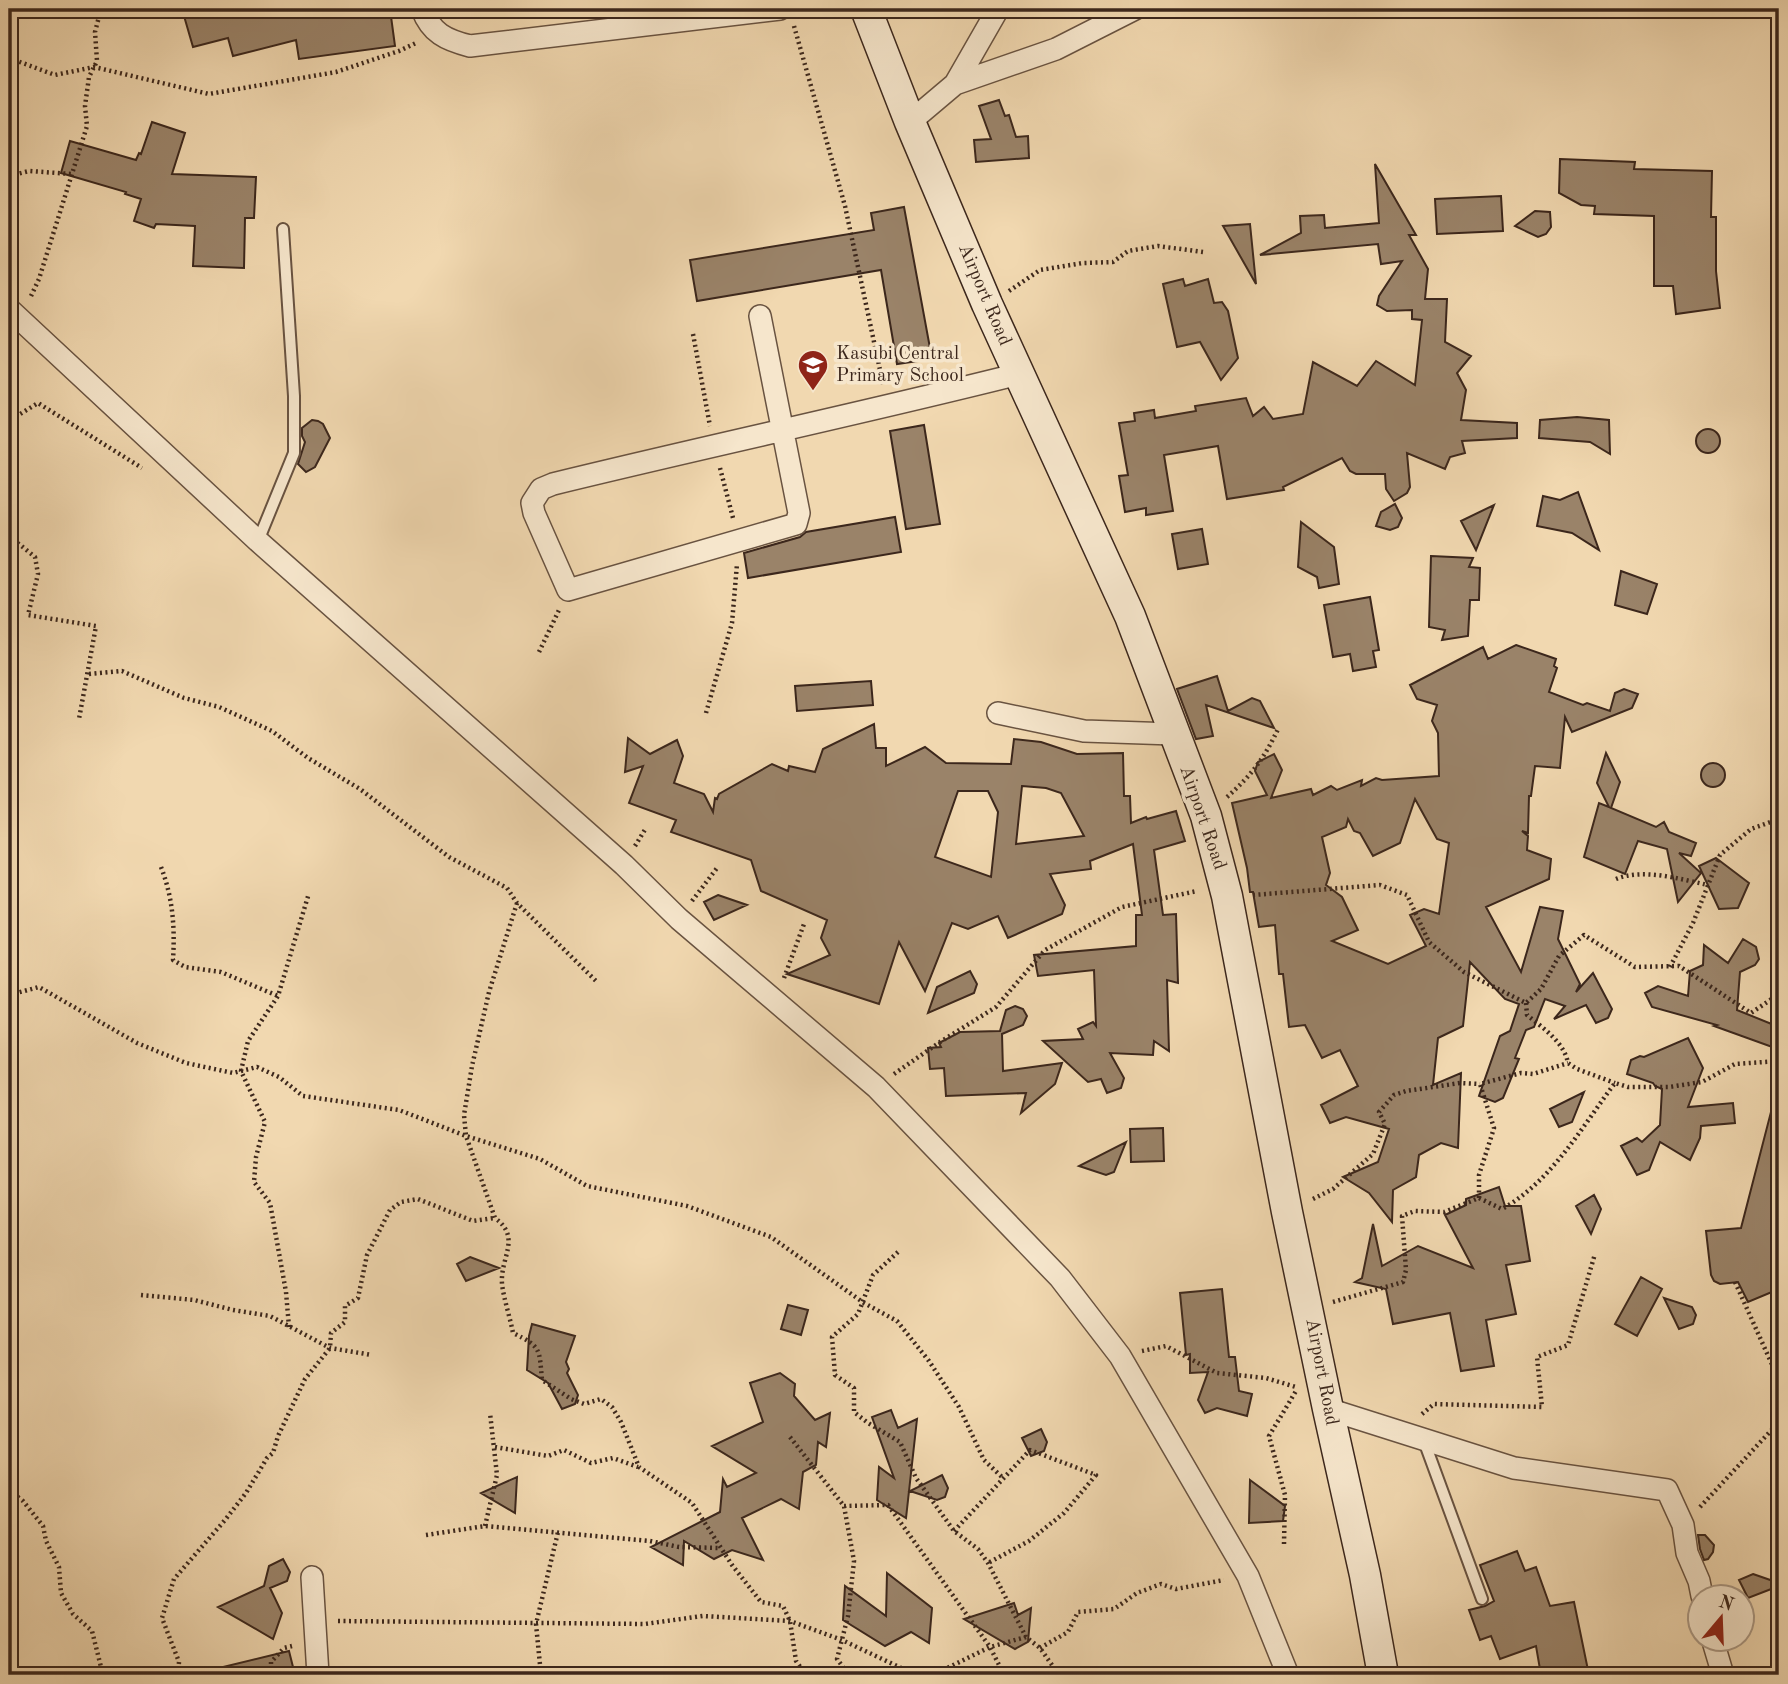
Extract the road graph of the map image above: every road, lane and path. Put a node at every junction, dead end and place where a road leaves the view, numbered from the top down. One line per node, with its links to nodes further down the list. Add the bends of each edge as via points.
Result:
1 (101, 9): 9 (path, via 94,32)
2 (422, 9): 7 (street)
3 (866, 9): 11 (street, Airport Road)
4 (998, 9): 10 (street)
5 (1135, 9): 10 (street, via 1056,49)
6 (786, 15): 7 (street, via 470,46); 20 (path, via 845,206)
7 (436, 33): 9 (path, via 336,72 209,94)
8 (9, 58): 9 (path, via 55,75)
9 (94, 66): 12 (path, via 85,106 87,126)
10 (955, 84): 11 (street)
11 (910, 122): 16 (street, Airport Road)
12 (72, 174): 13 (path, via 29,171); 18 (path, via 39,279)
13 (9, 176)
14 (283, 229): 25 (lane, via 294,453)
15 (1203, 252): 16 (path, via 1158,246 1128,251 1113,262 1040,270)
16 (988, 304): 19 (street, Airport Road)
17 (760, 316): 22 (street)
18 (12, 320): 25 (street)
19 (1019, 374): 20 (street); 34 (street, Airport Road, via 1130,617)
20 (888, 405): 22 (street)
21 (9, 425): 23 (path, via 38,403)
22 (782, 430): 26 (street, via 799,513 796,524); 27 (street, via 541,489 532,503 534,513)
23 (142, 468)
24 (9, 536): 29 (path, via 35,557 37,574 28,615 96,626)
25 (258, 541): 44 (street, via 624,864)
26 (739, 541): 27 (street); 30 (path, via 732,623)
27 (568, 590): 28 (path)
28 (539, 652)
29 (89, 674): 32 (path); 43 (path, via 122,671 272,731 360,789 449,858 507,888)
30 (706, 713)
31 (998, 713): 34 (street, via 1084,731)
32 (79, 719)
33 (1279, 727): 35 (path, via 1247,780)
34 (1173, 734): 35 (street, Airport Road)
35 (1206, 816): 41 (street, Airport Road)
36 (1779, 819): 40 (path, via 1751,829 1720,855)
37 (161, 867): 50 (path, via 175,925 173,960 185,967 221,972)
38 (717, 868): 44 (path)
39 (1616, 879): 40 (path, via 1628,874)
40 (1709, 885): 46 (path)
41 (1226, 891): 52 (path, via 1380,885 1396,889 1407,895 1429,942 1464,972); 58 (path, via 1169,895 1122,907 1045,950 996,1007); 61 (street, Airport Road)
42 (309, 894): 50 (path)
43 (517, 903): 47 (path); 59 (path, via 472,1066 464,1115)
44 (680, 919): 51 (street)
45 (804, 924): 51 (path)
46 (1669, 967): 48 (path, via 1679,966 1751,1013); 52 (path, via 1635,967 1584,935 1559,956 1541,989)
47 (597, 982)
48 (1779, 994)
49 (9, 995): 55 (path, via 39,987 137,1043 186,1063)
50 (278, 996): 55 (path, via 247,1041)
51 (776, 1002): 58 (street)
52 (1526, 1003): 54 (path, via 1527,1015 1553,1036)
53 (1779, 1061): 56 (path, via 1735,1064 1702,1082 1669,1087)
54 (1568, 1063): 56 (path); 57 (path)
55 (241, 1071): 59 (path, via 257,1068 279,1077 303,1096 399,1110); 69 (path, via 265,1122 254,1182 270,1203)
56 (1615, 1083): 60 (path, via 1554,1167 1518,1200 1502,1209)
57 (1480, 1084): 60 (path, via 1494,1128 1479,1175); 61 (path, via 1460,1083 1394,1095 1379,1112 1385,1124 1373,1154 1332,1189)
58 (876, 1087): 72 (street, via 1060,1278)
59 (466, 1136): 62 (path); 67 (path, via 540,1159 587,1186 687,1206 771,1237)
60 (1479, 1198): 68 (path, via 1444,1212 1402,1216 1403,1282)
61 (1287, 1212): 68 (street, Airport Road)
62 (495, 1218): 70 (path, via 473,1221 418,1199 390,1210 367,1255 358,1298 345,1306 345,1322 331,1333); 81 (path, via 506,1226 510,1239 502,1283 513,1333 539,1351 542,1380 584,1405 601,1399 612,1407)
63 (898, 1252): 67 (path, via 873,1275)
64 (1595, 1254): 77 (path, via 1567,1345 1537,1357 1542,1406 1434,1404)
65 (1734, 1282): 73 (path)
66 (141, 1295): 69 (path, via 270,1315)
67 (864, 1303): 82 (path, via 897,1321 921,1351 959,1407 984,1460); 87 (path, via 832,1337 835,1375 854,1388 854,1412 900,1442 916,1478)
68 (1308, 1310): 74 (street, Airport Road)
69 (289, 1327): 70 (path)
70 (330, 1348): 71 (path); 106 (path, via 305,1379 273,1453 246,1493 174,1579 162,1618 178,1662)
71 (372, 1355)
72 (1120, 1356): 90 (path, via 1166,1346 1217,1373 1266,1377 1298,1388 1269,1436 1285,1495); 93 (street)
73 (1779, 1380)
74 (1328, 1409): 77 (street); 117 (street, Airport Road)
75 (490, 1413): 80 (path)
76 (1779, 1422): 85 (path)
77 (1401, 1433): 79 (street)
78 (790, 1437): 84 (path)
79 (1424, 1441): 85 (street, via 1514,1468 1667,1490); 96 (lane)
80 (495, 1447): 81 (path, via 548,1456 564,1450 591,1463 613,1458); 86 (path, via 497,1475)
81 (639, 1467): 91 (path, via 692,1503)
82 (1004, 1479): 87 (path); 92 (path, via 1030,1450 1096,1475 1055,1520 1029,1541)
83 (9, 1490): 105 (path, via 43,1526 59,1567 61,1593 73,1614 92,1631)
84 (844, 1506): 101 (path, via 854,1561); 102 (path, via 888,1504)
85 (1683, 1525): 95 (street)
86 (485, 1526): 88 (path); 89 (path)
87 (954, 1531): 92 (path)
88 (558, 1532): 91 (path); 98 (path)
89 (426, 1535)
90 (1284, 1544)
91 (721, 1548): 97 (path, via 761,1602 783,1606)
92 (988, 1563): 100 (path)
93 (1248, 1576): 103 (path, via 1176,1589 1161,1584 1114,1609 1078,1612 1068,1632); 116 (street)
94 (312, 1577): 99 (street)
95 (1699, 1582)
96 (1482, 1598)
97 (790, 1621): 98 (path, via 703,1616 645,1624); 101 (path); 110 (path, via 796,1661)
98 (536, 1624): 99 (path); 109 (path)
99 (314, 1630): 107 (path, via 284,1648 271,1662); 108 (street)
100 (1026, 1637): 102 (path); 103 (path)
101 (842, 1640): 111 (path, via 837,1659); 112 (path)
102 (990, 1647): 113 (path); 114 (path)
103 (1040, 1648): 115 (path)
104 (1716, 1652): 118 (street)
105 (103, 1675)
106 (178, 1675)
107 (271, 1675)
108 (318, 1675)
109 (541, 1675)
110 (806, 1675)
111 (849, 1675)
112 (916, 1675)
113 (933, 1675)
114 (1004, 1675)
115 (1059, 1675)
116 (1288, 1675)
117 (1383, 1675)
118 (1723, 1675)

